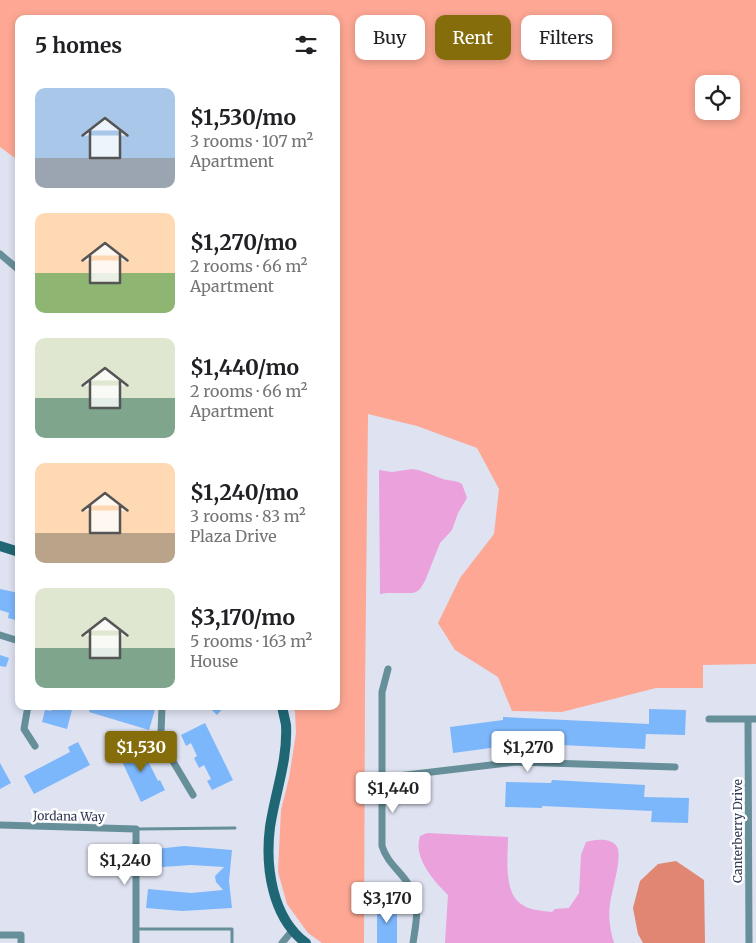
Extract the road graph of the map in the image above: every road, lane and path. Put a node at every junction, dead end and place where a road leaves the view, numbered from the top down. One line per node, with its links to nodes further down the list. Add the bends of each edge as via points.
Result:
1 (0, 254): 2 (street)
2 (15, 267)
3 (0, 546): 4 (street)
4 (15, 551)
5 (0, 635): 6 (street)
6 (15, 639)
7 (388, 669): 16 (street, via 382,692)
8 (27, 710): 14 (street, via 24,729)
9 (162, 710): 17 (street, via 161,733 171,758)
10 (283, 710): 22 (street, via 286,725 283,765 270,828 270,873 280,909)
11 (748, 719): 12 (street); 13 (street); 30 (street, Canterberry Drive)
12 (756, 719)
13 (709, 720)
14 (35, 746)
15 (674, 767): 16 (street, via 516,762)
16 (381, 778): 29 (street, via 382,846 390,864 414,894 418,907)
17 (193, 795)
18 (0, 826): 20 (street, Jordana Way)
19 (235, 828): 20 (lane)
20 (136, 829): 21 (street)
21 (136, 929): 25 (street); 26 (lane, via 232,929)
22 (292, 931): 27 (street); 28 (street)
23 (0, 935): 24 (street, via 21,935)
24 (21, 943)
25 (136, 943)
26 (232, 943)
27 (282, 943)
28 (306, 943)
29 (413, 943)
30 (749, 943)

